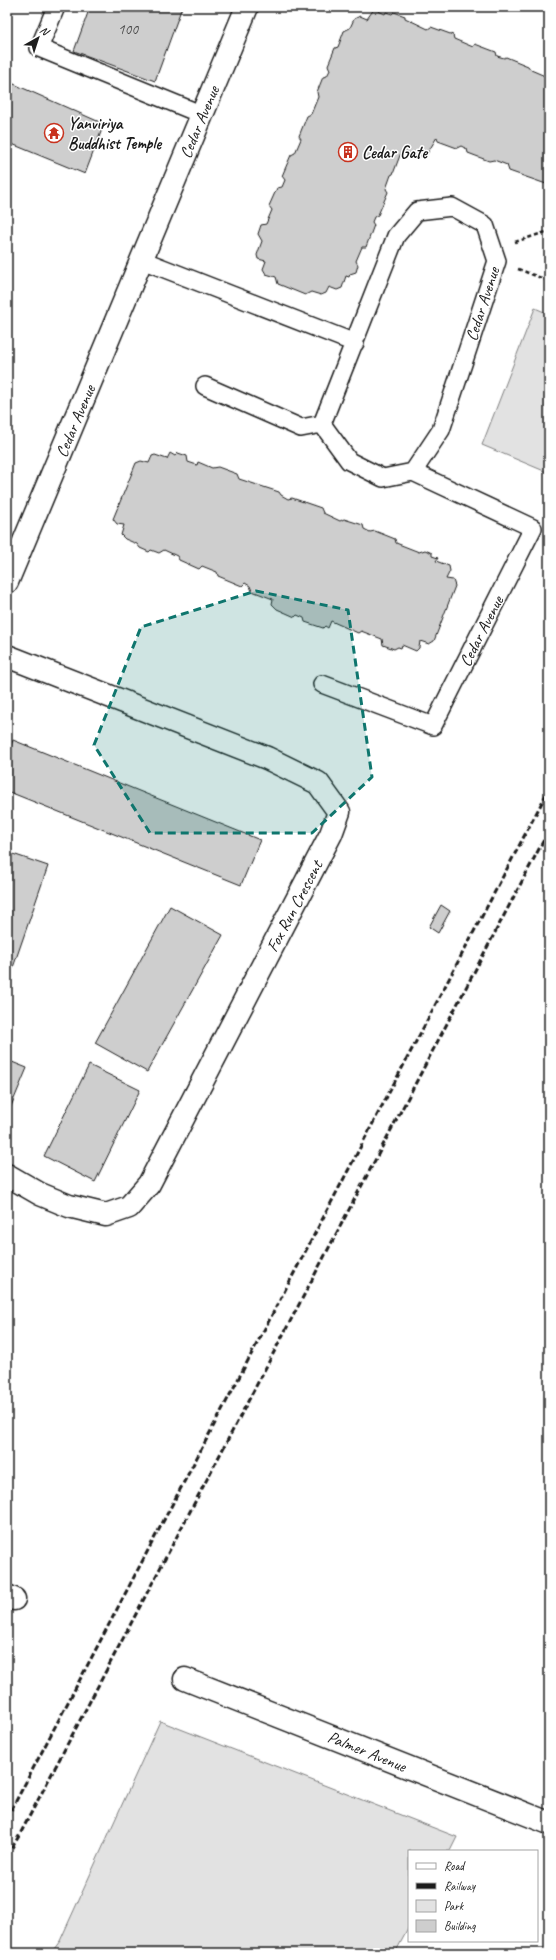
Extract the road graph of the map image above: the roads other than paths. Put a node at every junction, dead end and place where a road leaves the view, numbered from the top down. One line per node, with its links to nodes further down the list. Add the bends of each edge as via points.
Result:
1 (56, 7): 3 (lane, via 39,48)
2 (247, 7): 3 (street, Cedar Avenue)
3 (203, 115): 4 (street, Cedar Avenue)
4 (142, 260): 5 (lane); 9 (street, Cedar Avenue)
5 (355, 343): 7 (lane, Cedar Avenue); 8 (lane, Cedar Avenue, via 396,236 417,211 452,207 485,225 495,255 442,430)
6 (206, 386): 7 (lane, via 301,428)
7 (322, 424): 8 (lane, via 349,461 383,478)
8 (413, 472): 11 (lane, Cedar Avenue, via 533,528 433,726)
9 (7, 582)
10 (7, 656): 12 (street, Fox Run Crescent, via 267,758 318,784 339,812 331,834 149,1184 130,1207 106,1216 69,1206 40,1194)
11 (322, 684)
12 (7, 1175)
13 (184, 1679): 14 (street, Palmer Avenue)
14 (549, 1823)

